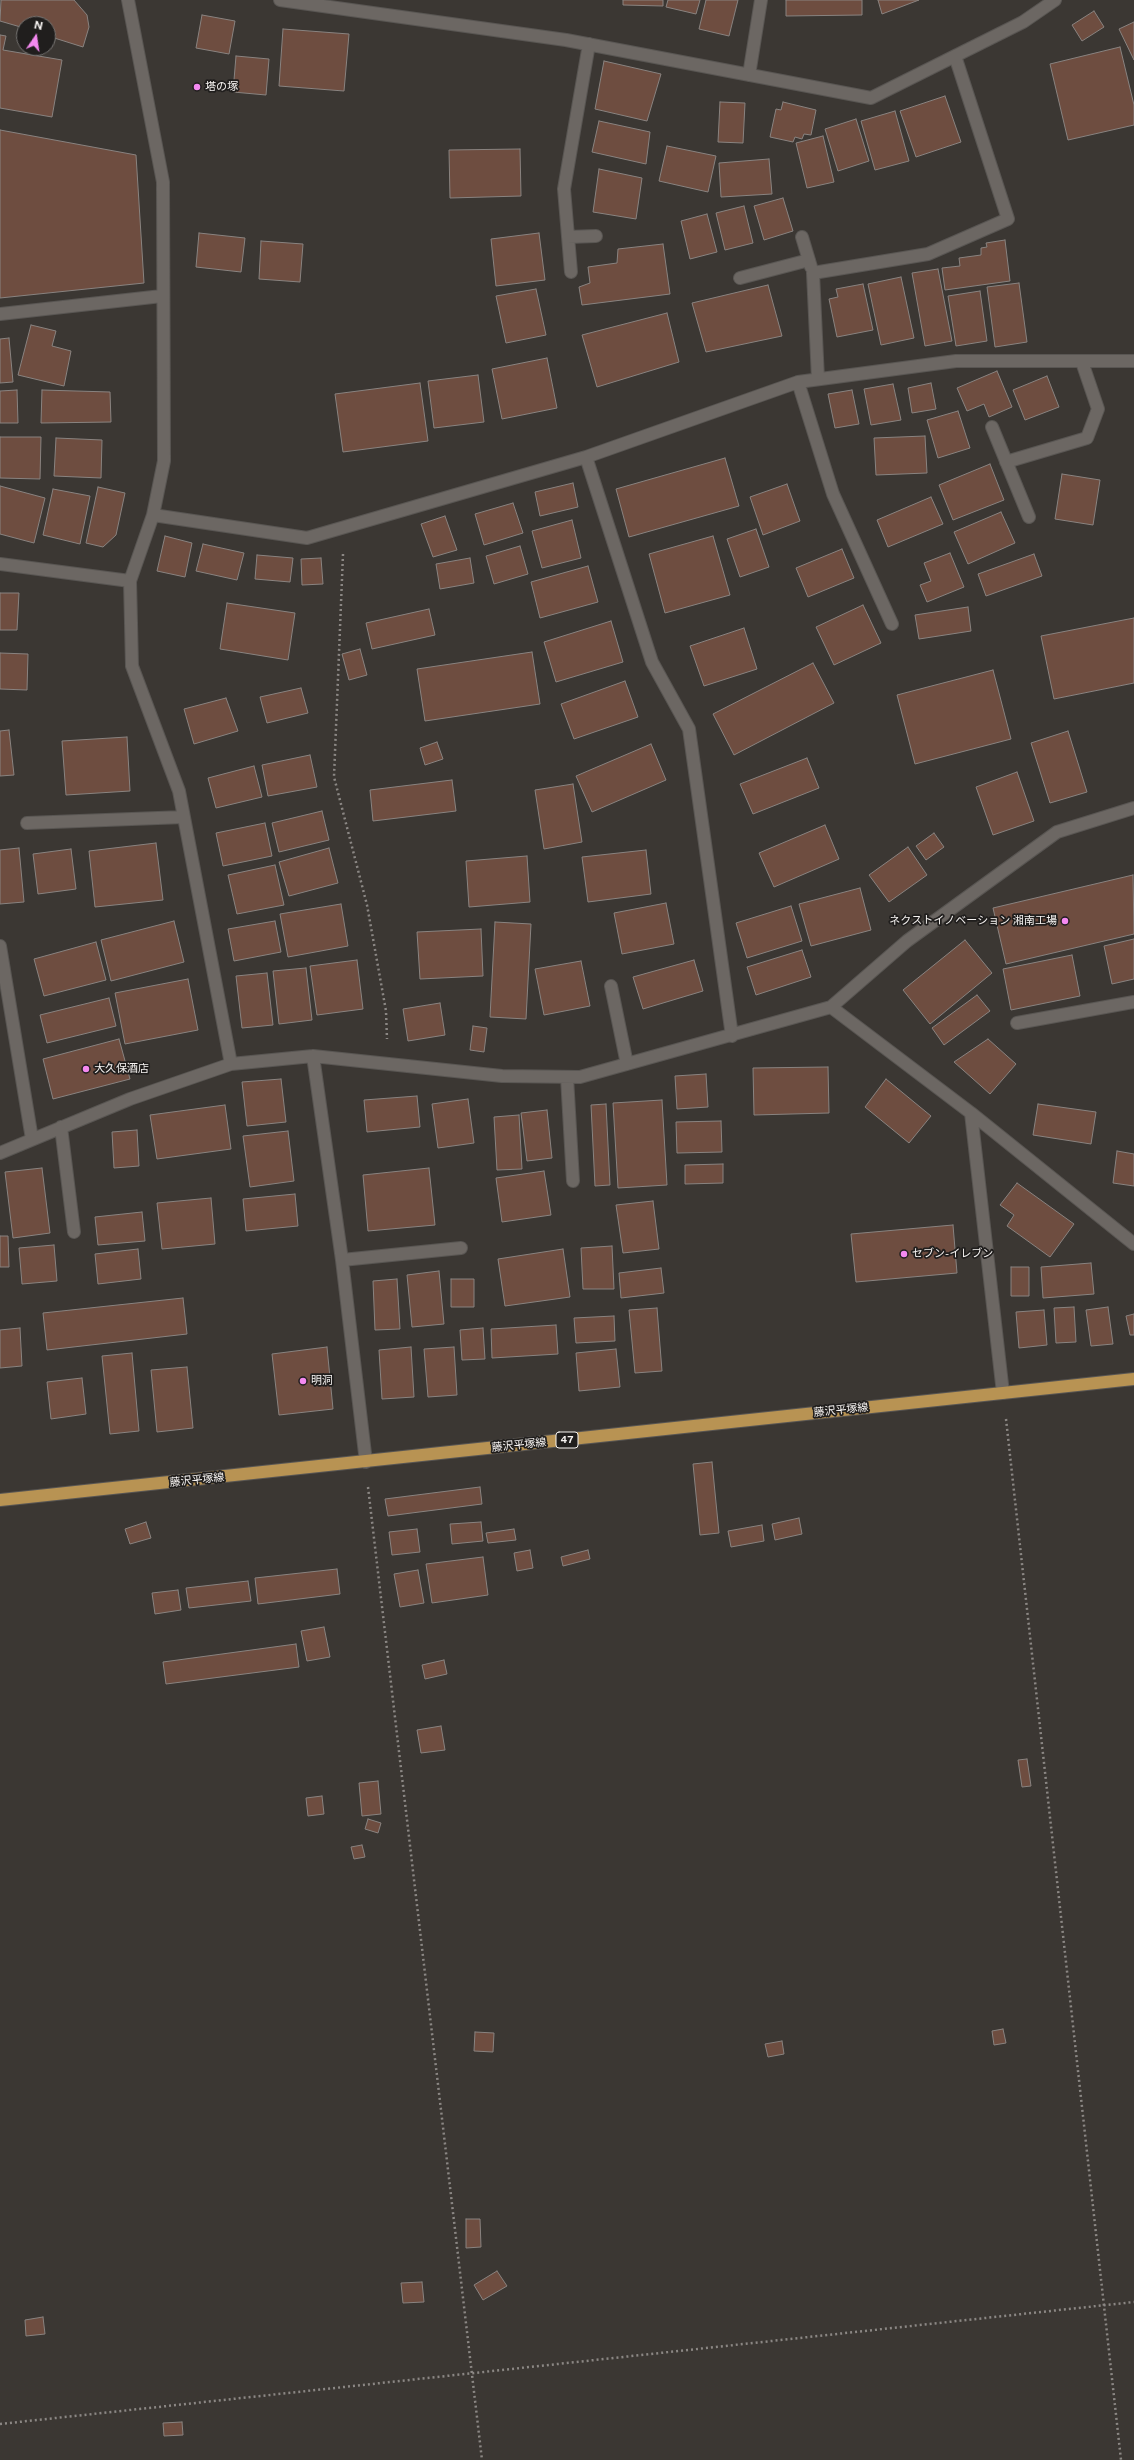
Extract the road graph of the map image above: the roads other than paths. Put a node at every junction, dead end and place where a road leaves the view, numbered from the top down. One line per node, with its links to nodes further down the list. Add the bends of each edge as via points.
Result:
1 (128, 0): 15 (street, via 163,182)
2 (280, 0): 5 (street)
3 (761, 0): 7 (street)
4 (1055, 0): 6 (street, via 1024,22)
5 (589, 44): 7 (street); 9 (street, via 564,189)
6 (955, 56): 7 (street, via 871,98); 13 (street, via 1008,219 928,254)
7 (749, 75)
8 (596, 236): 9 (street)
9 (568, 237): 12 (street)
10 (802, 237): 11 (street)
11 (809, 260): 13 (street); 14 (street)
12 (571, 272)
13 (813, 272): 19 (street)
14 (740, 278)
15 (162, 296): 16 (street); 24 (street, via 164,461)
16 (0, 314)
17 (1134, 361): 18 (street)
18 (1082, 362): 19 (street, via 956,361); 23 (street, via 1098,410 1087,438)
19 (818, 380): 20 (street)
20 (798, 382): 22 (street); 28 (street, via 833,494)
21 (992, 427): 23 (street)
22 (586, 457): 24 (street, via 307,538); 37 (street, via 652,662 688,728)
23 (1006, 462): 25 (street)
24 (153, 515): 27 (street)
25 (1029, 518)
26 (0, 564): 27 (street)
27 (130, 581): 30 (street, via 132,666 179,791)
28 (892, 624)
29 (1134, 808): 35 (street, via 1057,832 907,941)
30 (184, 816): 31 (street); 39 (street)
31 (27, 823)
32 (0, 946): 44 (street)
33 (611, 986): 40 (street)
34 (1134, 1002): 36 (street)
35 (830, 1007): 37 (street); 42 (street)
36 (1017, 1023)
37 (732, 1036): 40 (street)
38 (313, 1056): 39 (street); 41 (street, via 502,1076); 50 (street)
39 (231, 1064): 43 (street, via 130,1099)
40 (628, 1064): 41 (street, via 580,1077)
41 (567, 1077): 46 (street)
42 (970, 1113): 48 (street); 52 (street)
43 (61, 1127): 44 (street); 47 (street)
44 (32, 1138): 45 (street)
45 (0, 1153)
46 (573, 1181)
47 (74, 1232)
48 (1134, 1244)
49 (461, 1248): 50 (street)
50 (342, 1260): 53 (street)
51 (1134, 1378): 52 (main road, 藤沢平塚線 / 47)
52 (1003, 1393): 53 (main road, 藤沢平塚線 / 47)
53 (366, 1462): 54 (main road, 藤沢平塚線 / 47)
54 (0, 1500)

